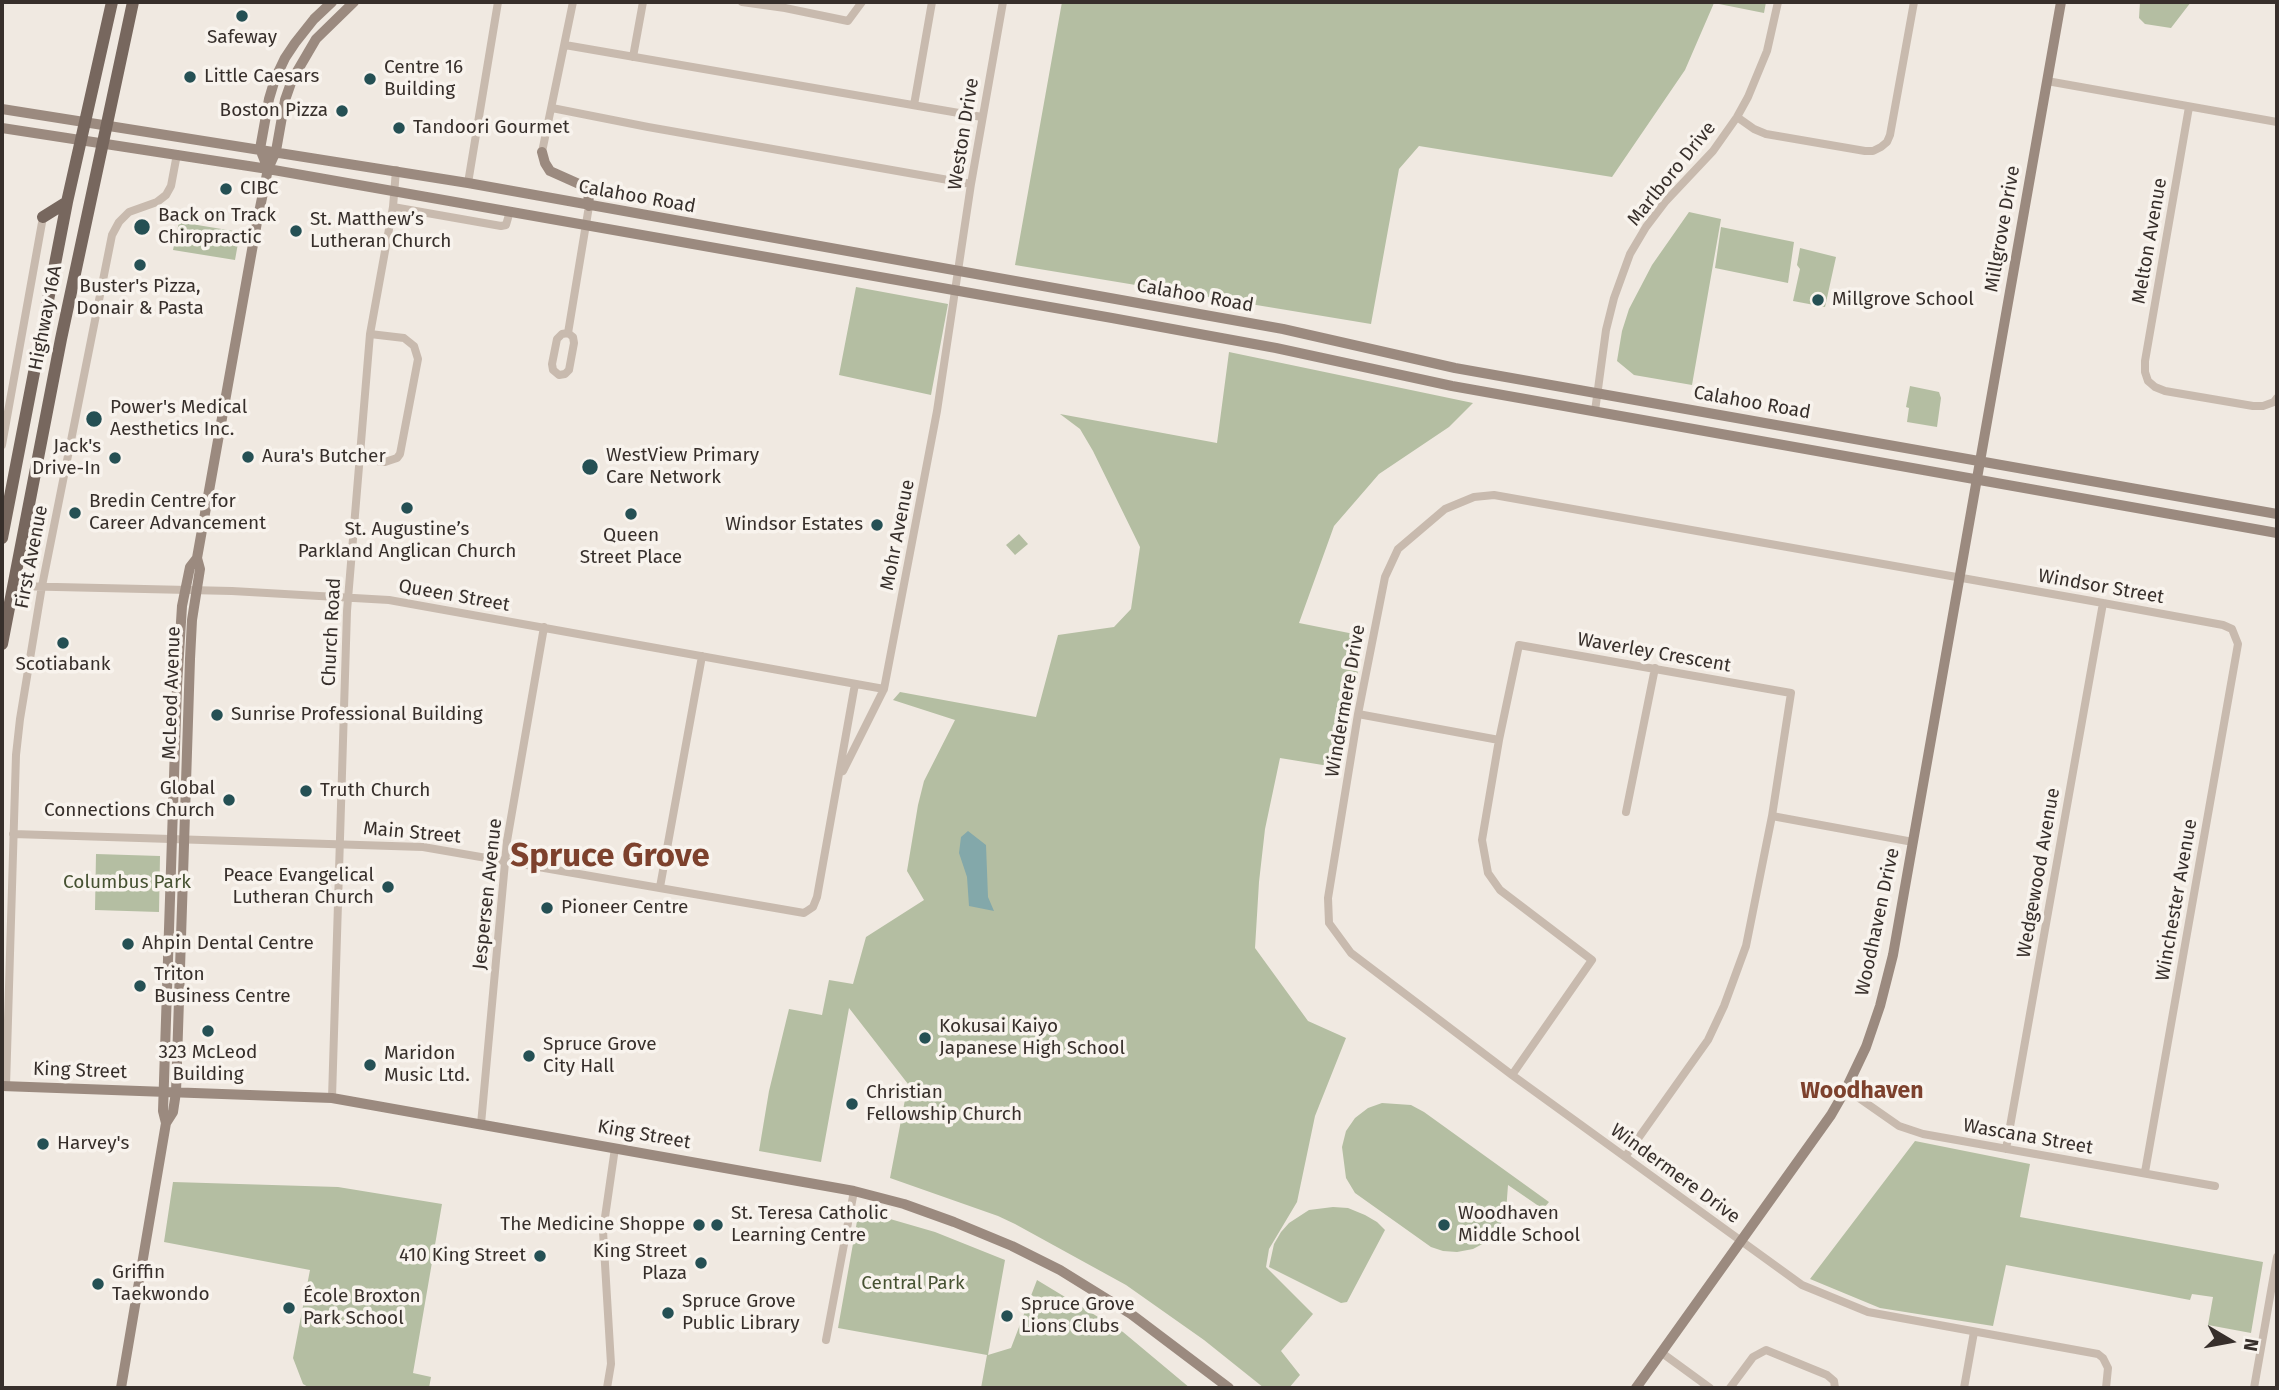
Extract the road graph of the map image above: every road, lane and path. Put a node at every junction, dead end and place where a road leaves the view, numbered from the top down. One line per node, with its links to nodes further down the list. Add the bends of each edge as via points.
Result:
1 (112, 2): 26 (main road, Highway 16A)
2 (133, 2): 27 (main road, Highway 16A)
3 (332, 2): 31 (main road, via 285,58 269,99)
4 (354, 2): 32 (main road, McLeod Avenue, via 316,39 292,80)
5 (498, 2): 37 (street)
6 (573, 2): 16 (street)
7 (643, 2): 17 (street)
8 (741, 2): 15 (street)
9 (862, 2): 15 (street, via 848,21)
10 (932, 2): 19 (street)
11 (1003, 2): 23 (street, Weston Drive)
12 (1778, 2): 24 (street, Marlboro Drive, via 1767,51)
13 (1914, 2): 24 (street, via 1890,135 1881,147 1865,151 1766,134)
14 (2061, 2): 18 (main road, Millgrove Drive)
15 (786, 5)
16 (565, 45): 17 (street); 21 (street)
17 (633, 57): 19 (street)
18 (2047, 81): 20 (street); 55 (main road, Millgrove Drive)
19 (914, 105): 23 (street)
20 (2189, 107): 25 (street); 51 (street, Melton Avenue, via 2145,372 2155,387 2165,391 2253,406)
21 (552, 108): 33 (street); 38 (street)
22 (2, 109): 26 (main road, Calahoo Road)
23 (982, 117): 38 (street, Weston Drive)
24 (1737, 117): 50 (street, Marlboro Drive, via 1665,202 1630,254 1614,298)
25 (2277, 122)
26 (86, 123): 27 (main road, Calahoo Road); 29 (main road, Highway 16A)
27 (105, 126): 30 (main road, Highway 16A); 31 (main road, Calahoo Road)
28 (2, 128): 29 (main road, Calahoo Road)
29 (82, 141): 30 (main road, Calahoo Road); 40 (main road, Highway 16A)
30 (101, 144): 34 (main road, Calahoo Road); 62 (main road, Highway 16A)
31 (260, 149): 32 (main road, Calahoo Road); 35 (main road)
32 (276, 152): 35 (main road, McLeod Avenue); 36 (main road, Calahoo Road)
33 (542, 152): 41 (main road, via 550,171 588,188)
34 (177, 155): 35 (main road, Calahoo Road); 63 (street, First Avenue, via 166,195 129,212 112,235)
35 (268, 169): 39 (main road, Calahoo Road); 60 (main road, McLeod Avenue)
36 (396, 170): 37 (main road, Calahoo Road); 39 (street, Church Road)
37 (468, 183): 41 (main road, Calahoo Road)
38 (971, 184): 46 (street, Weston Drive)
39 (396, 191): 42 (street, Church Road); 43 (main road, Calahoo Road)
40 (67, 202): 44 (main road); 59 (main road, Highway 16A)
41 (589, 206): 45 (street); 46 (main road, Calahoo Road)
42 (393, 207): 43 (street, via 501,226 506,226); 49 (street, Church Road)
43 (510, 211): 45 (main road, Calahoo Road)
44 (43, 217): 53 (street)
45 (586, 225): 47 (main road, Calahoo Road); 48 (street)
46 (959, 272): 47 (street, Weston Drive); 50 (main road, Calahoo Road, via 1283,329 1455,368)
47 (957, 290): 52 (main road, Calahoo Road); 74 (street, Mohr Avenue)
48 (568, 333): 48 (street, via 557,339 552,364 559,375 569,370 574,343)
49 (370, 334): 54 (street, Church Road); 54 (street, via 404,338 414,346 418,359 400,454 385,462)
50 (1597, 393): 52 (street, Marlboro Drive); 55 (main road, Calahoo Road)
51 (2276, 400)
52 (1595, 411): 56 (main road, Calahoo Road)
53 (2, 445)
54 (360, 459): 66 (street, Church Road)
55 (1979, 462): 56 (main road, Millgrove Drive); 57 (main road, Calahoo Road)
56 (1976, 480): 58 (main road, Calahoo Road); 61 (main road, Woodhaven Drive)
57 (2277, 514)
58 (2277, 533)
59 (2, 538)
60 (197, 558): 64 (main road, McLeod Avenue); 65 (main road, McLeod Avenue)
61 (1959, 578): 67 (street, Windsor Street); 75 (street, Windermere Drive, via 1506,497 1474,497 1445,509 1398,549 1385,577); 82 (main road, Woodhaven Drive)
62 (13, 586): 63 (street, Queen Street); 70 (main road, Highway 16A)
63 (42, 586): 64 (street, Queen Street); 80 (street, First Avenue, via 20,719)
64 (185, 590): 65 (street, Queen Street); 81 (main road, McLeod Avenue, via 179,650)
65 (197, 590): 66 (street, Queen Street); 81 (main road, McLeod Avenue)
66 (348, 596): 68 (street, Queen Street); 83 (street, Church Road)
67 (2103, 603): 69 (street, Windsor Street, via 2223,625); 94 (street, Wedgewood Avenue)
68 (544, 627): 71 (street, Queen Street); 84 (street, Jespersen Avenue)
69 (2235, 633): 96 (street, Winchester Avenue, via 2238,644)
70 (2, 644)
71 (702, 656): 73 (street, Queen Street); 85 (street)
72 (1656, 668): 76 (street, Waverley Crescent, via 1518,645); 78 (street); 79 (street, Waverley Crescent, via 1791,693)
73 (855, 684): 74 (street, Queen Street); 77 (street, Mohr Avenue)
74 (884, 689): 77 (street, Mohr Avenue)
75 (1359, 714): 76 (street); 87 (street, Windermere Drive, via 1328,898 1329,923 1351,953)
76 (1499, 740): 87 (street, Waverley Crescent, via 1482,840 1488,873 1500,890 1592,960)
77 (840, 777): 86 (street, Mohr Avenue, via 817,897)
78 (1626, 812)
79 (1772, 816): 82 (street); 95 (street, Waverley Crescent, via 1745,946 1724,1006 1708,1040)
80 (13, 834): 81 (street, Main Street); 88 (street, First Avenue)
81 (178, 840): 83 (street, Main Street); 90 (main road, McLeod Avenue)
82 (1913, 842): 89 (main road, Woodhaven Drive, via 1888,979 1866,1047)
83 (340, 844): 84 (street, Main Street, via 424,847); 91 (street, Church Road)
84 (505, 860): 85 (street, Main Street); 92 (street, Jespersen Avenue)
85 (660, 887): 86 (street, Main Street)
86 (804, 913)
87 (1512, 1075): 95 (street, Windermere Drive)
88 (4, 1086): 90 (main road, King Street)
89 (1846, 1089): 94 (street, Wascana Street, via 1914,1131); 99 (main road, Woodhaven Drive, via 1815,1141)
90 (170, 1092): 91 (main road, King Street); 104 (main road, McLeod Avenue, via 163,1111 166,1123)
91 (332, 1098): 92 (main road, King Street)
92 (481, 1124): 93 (main road, King Street)
93 (615, 1148): 98 (main road, King Street); 105 (street, via 603,1231 611,1364)
94 (2006, 1149): 96 (street, Wascana Street)
95 (1625, 1157): 99 (street, Windermere Drive)
96 (2145, 1172): 97 (street, Wascana Street)
97 (2216, 1186)
98 (854, 1191): 102 (street); 106 (main road, King Street, via 954,1222 1060,1270 1174,1344)
99 (1742, 1242): 101 (street, Windermere Drive, via 1802,1285 1849,1306); 103 (main road, Woodhaven Drive)
100 (2277, 1257): 113 (street)
101 (1974, 1332): 111 (street); 112 (street, Windermere Drive, via 2098,1354 2108,1368)
102 (826, 1340)
103 (1662, 1353): 107 (main road, Woodhaven Drive); 108 (street)
104 (121, 1388)
105 (607, 1388)
106 (1229, 1388)
107 (1636, 1388)
108 (1710, 1388)
109 (1730, 1388): 110 (street, via 1753,1357 1766,1350 1827,1376)
110 (1835, 1388)
111 (1964, 1388)
112 (2106, 1388)
113 (2254, 1388)

